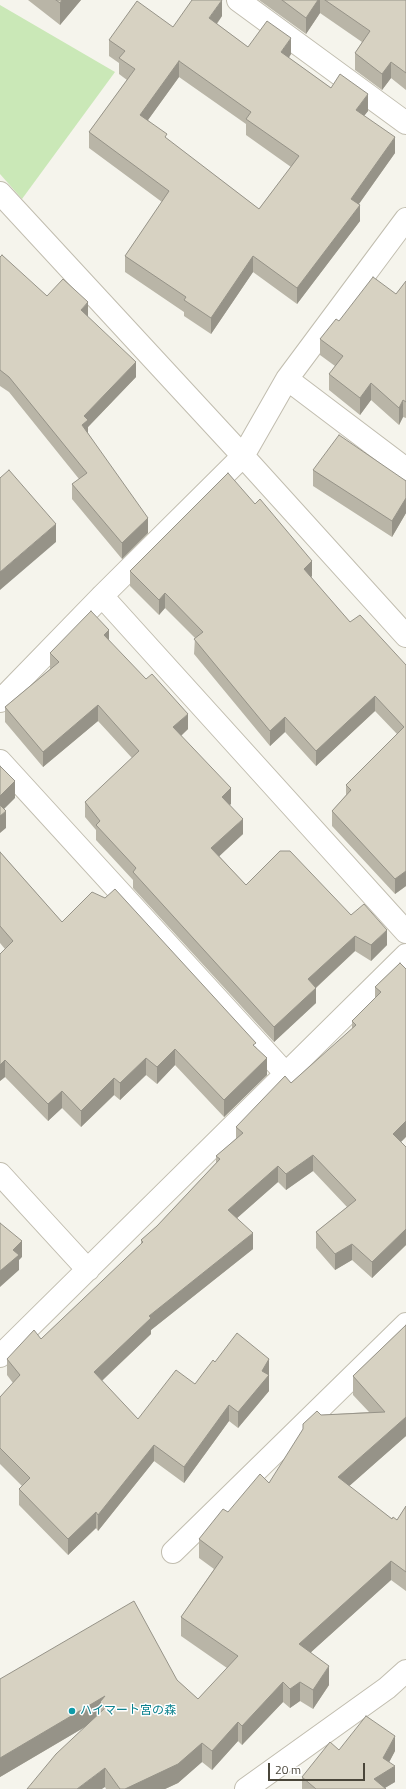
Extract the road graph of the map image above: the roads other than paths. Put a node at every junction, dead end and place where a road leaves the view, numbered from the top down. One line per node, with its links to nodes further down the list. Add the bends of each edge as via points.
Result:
1 (238, 0): 2 (street)
2 (406, 123)
3 (0, 193): 6 (street)
4 (406, 219): 5 (street)
5 (287, 379): 6 (street); 7 (street)
6 (244, 456): 8 (street); 9 (street)
7 (406, 469)
8 (102, 596): 10 (street); 12 (street)
9 (406, 636)
10 (0, 701)
11 (0, 761): 14 (street)
12 (406, 932)
13 (406, 956): 14 (street)
14 (286, 1074): 16 (street)
15 (0, 1174): 16 (street)
16 (88, 1270): 18 (street)
17 (406, 1324): 19 (street)
18 (0, 1356)
19 (173, 1552)
20 (406, 1671): 21 (street, via 387,1688)
21 (246, 1789)

